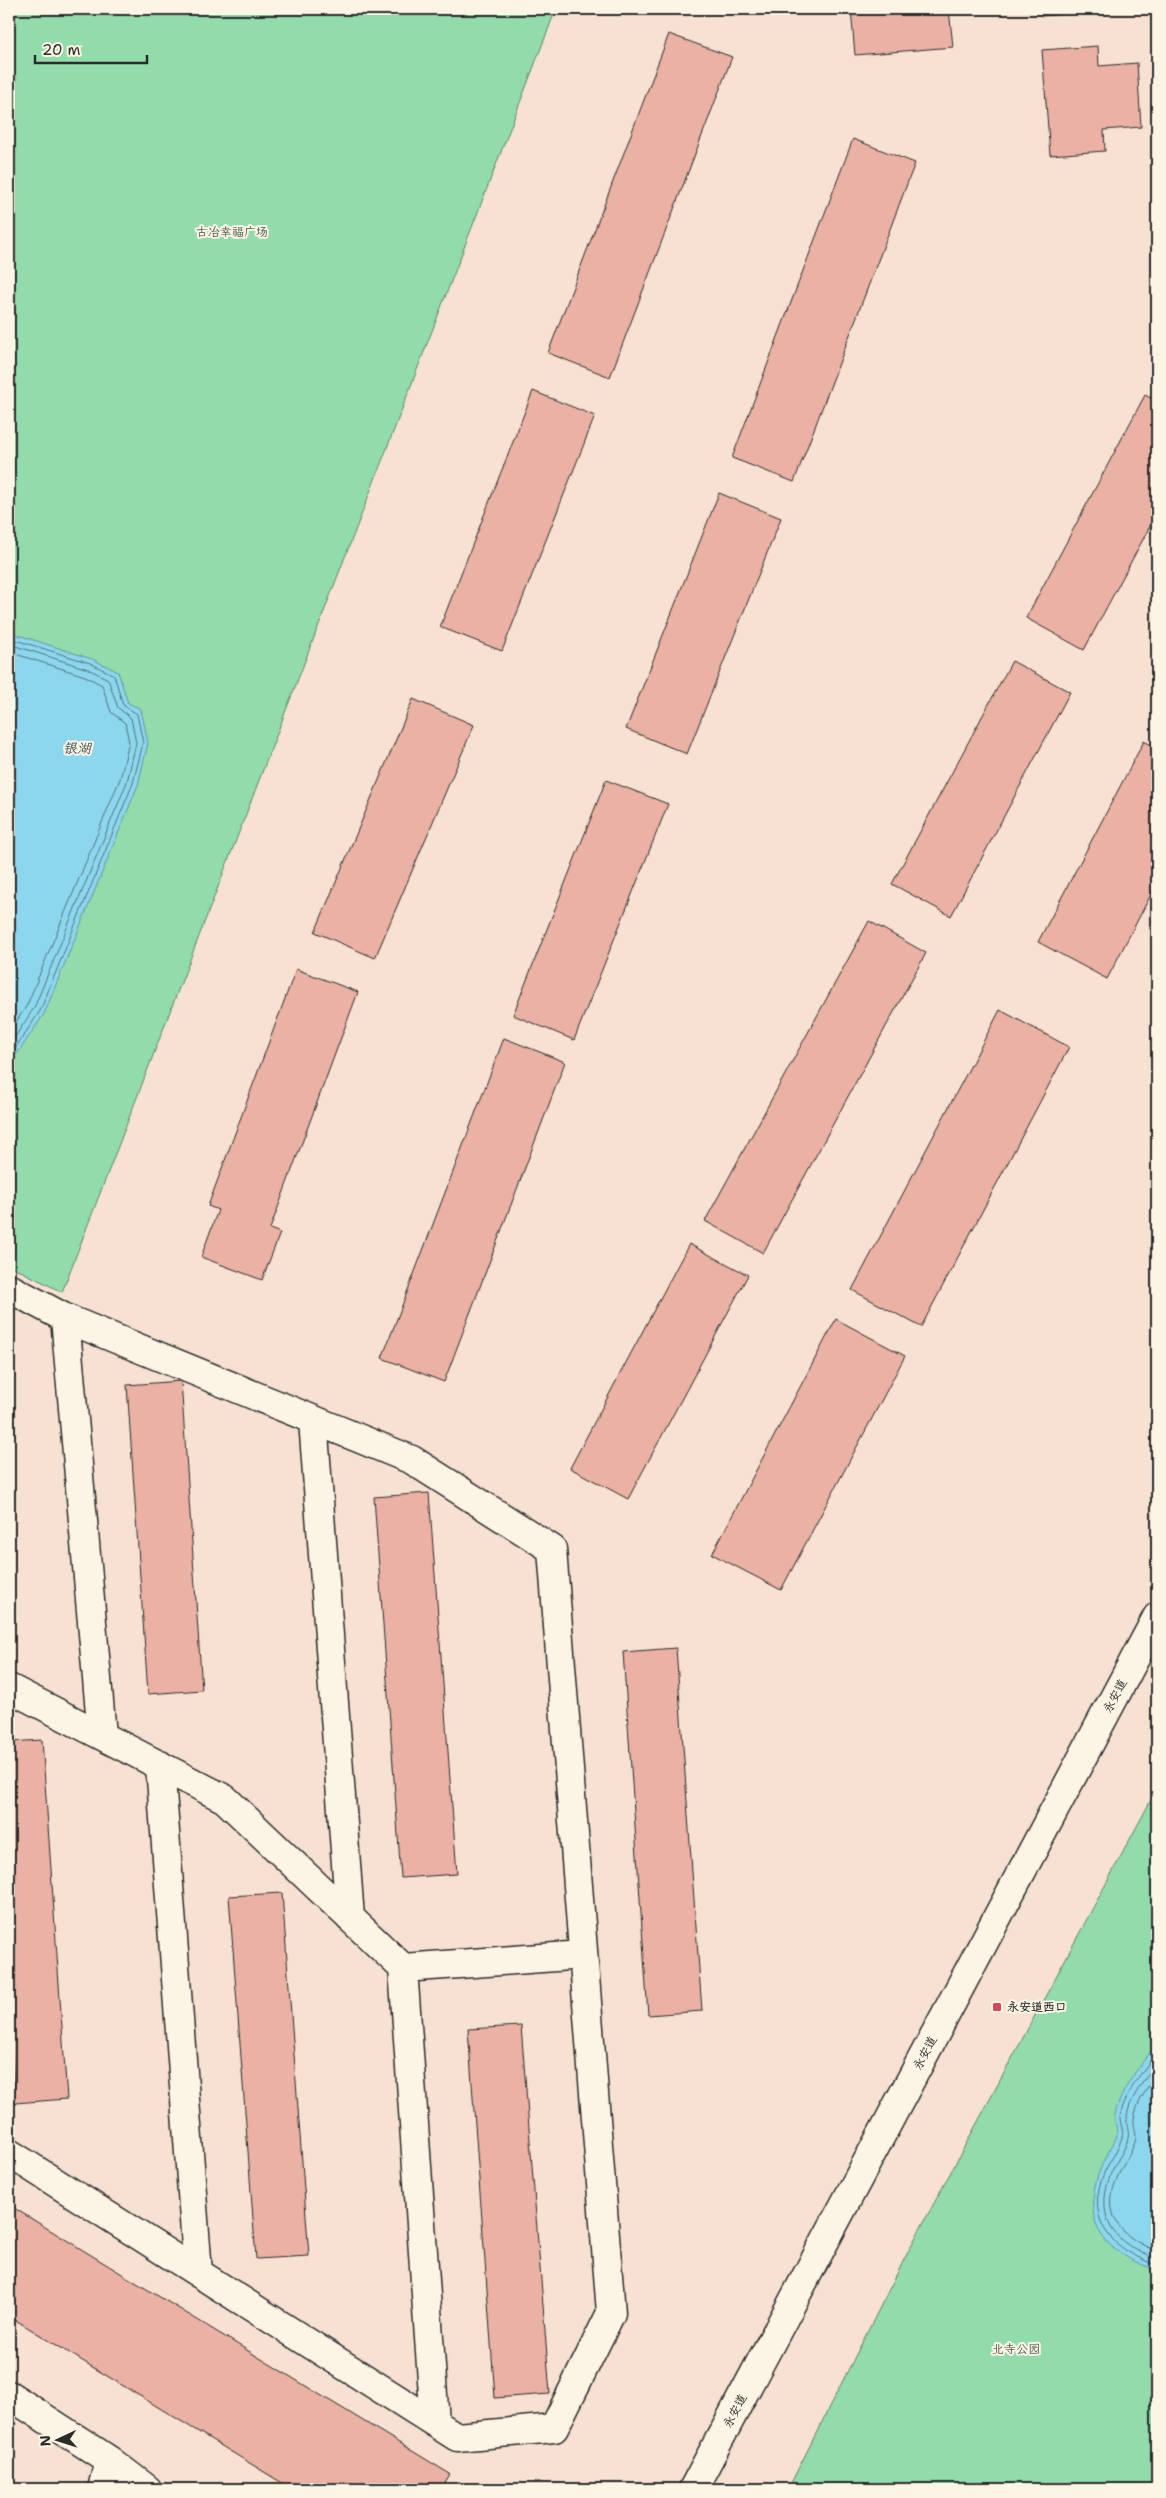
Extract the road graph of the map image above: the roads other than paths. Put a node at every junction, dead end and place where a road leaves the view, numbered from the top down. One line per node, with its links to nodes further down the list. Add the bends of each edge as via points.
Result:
1 (9, 1288): 2 (street)
2 (65, 1318): 3 (street); 6 (street)
3 (313, 1420): 8 (street); 9 (street, via 412,1460 552,1549)
4 (1157, 1617): 18 (street, 永安道)
5 (9, 1688): 6 (street)
6 (102, 1736): 7 (street)
7 (160, 1765): 8 (street, via 226,1799); 12 (street)
8 (350, 1918): 10 (street)
9 (583, 1955): 10 (street); 14 (street, via 611,2313 554,2428 457,2437)
10 (403, 1968): 14 (street)
11 (9, 2153): 12 (street)
12 (198, 2273): 14 (street)
13 (9, 2395): 15 (street)
14 (435, 2423)
15 (109, 2460): 16 (street); 17 (street)
16 (102, 2489)
17 (147, 2489)
18 (693, 2489)

